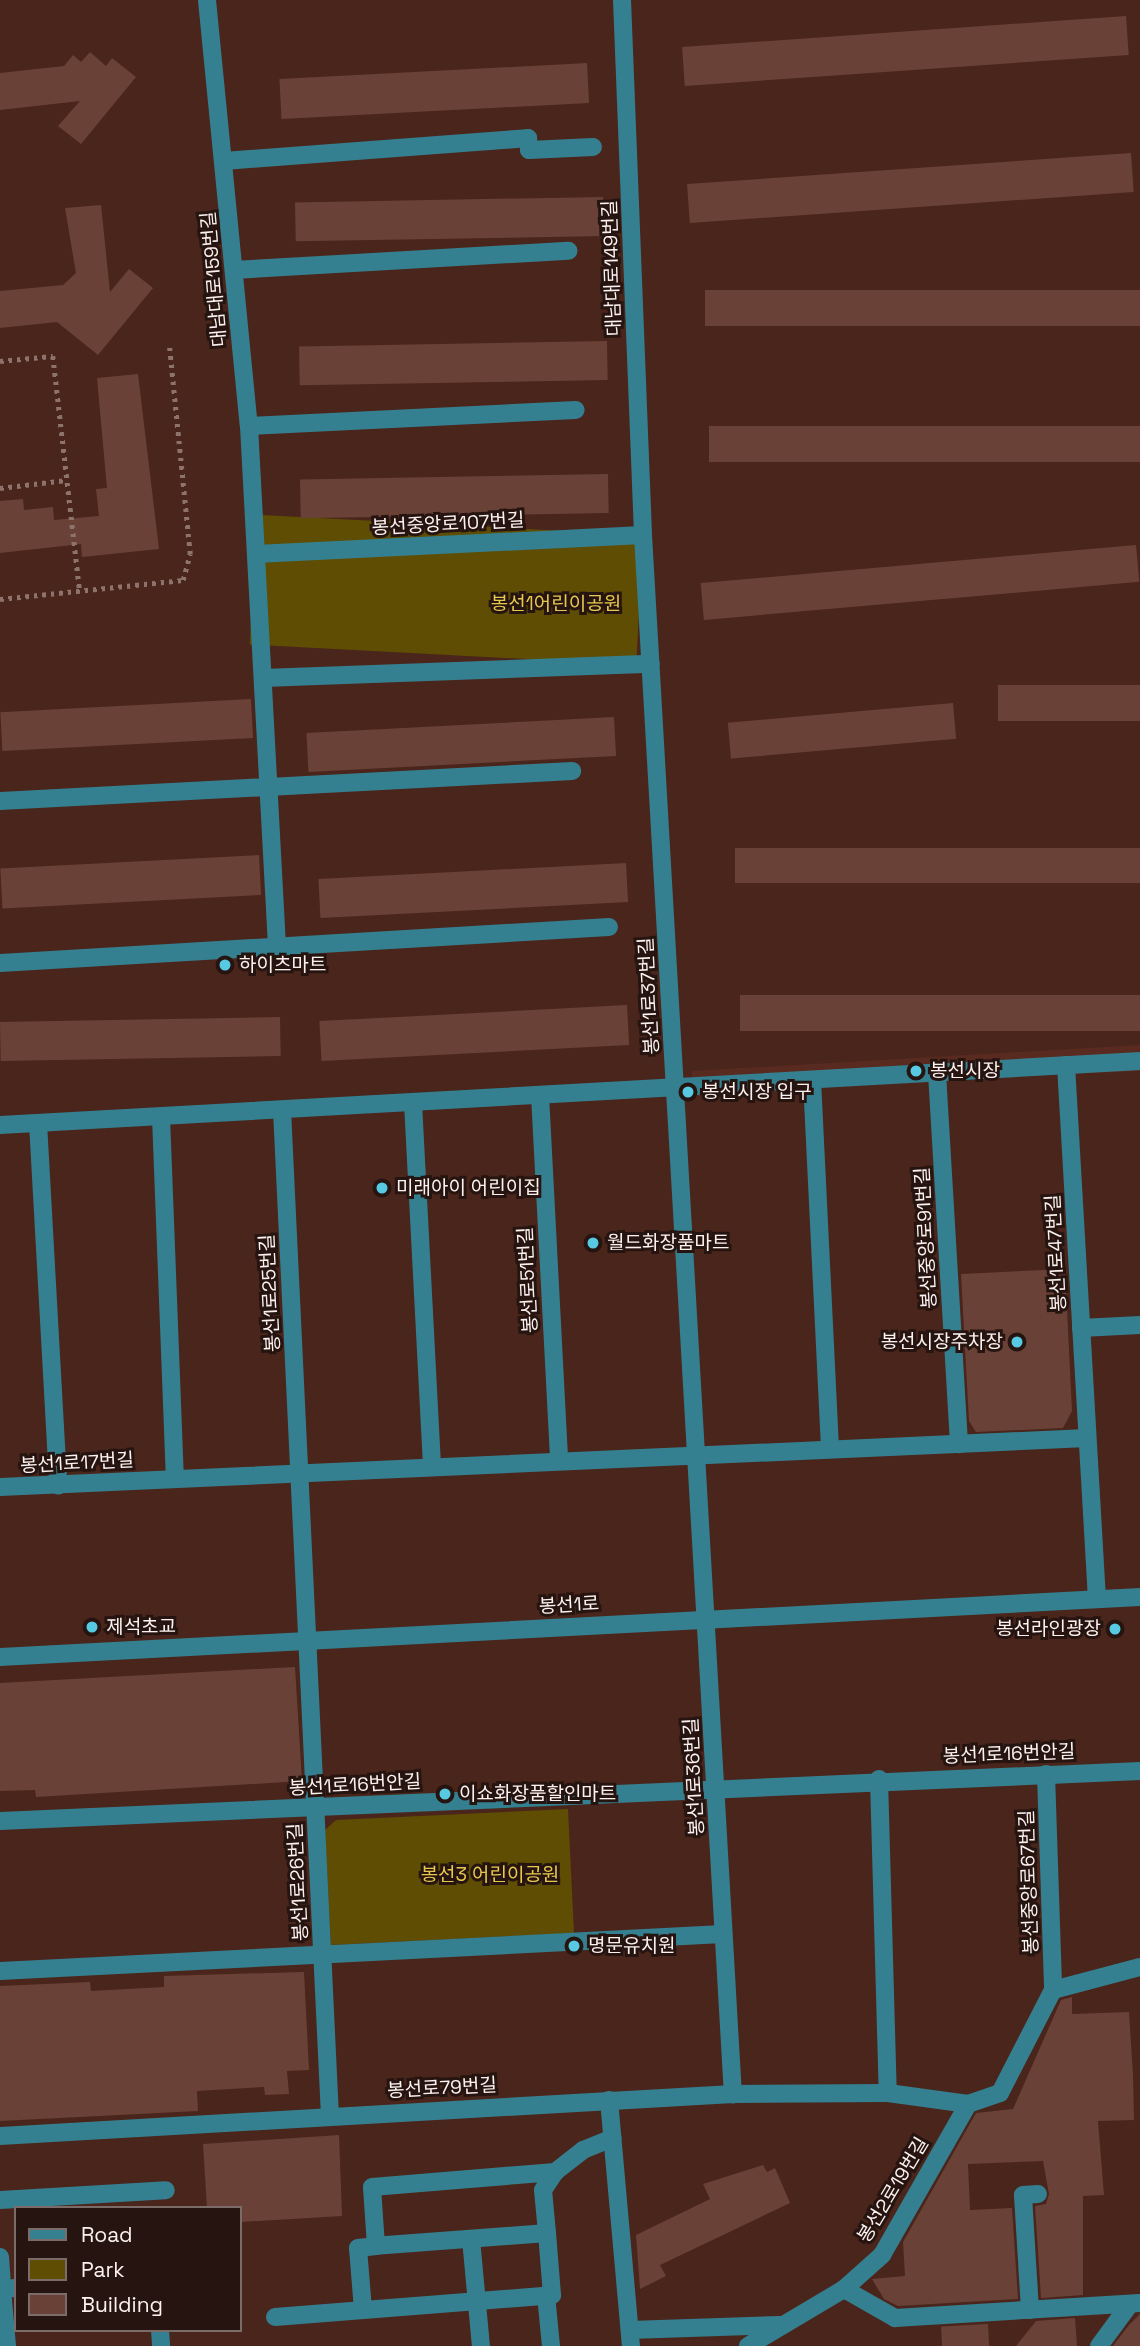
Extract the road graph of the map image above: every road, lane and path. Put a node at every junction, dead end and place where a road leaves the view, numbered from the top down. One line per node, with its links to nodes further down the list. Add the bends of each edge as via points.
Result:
1 (207, 0): 4 (street, 대남대로159번길)
2 (622, 0): 13 (street, 대남대로149번길)
3 (593, 147): 4 (street, via 529,150 528,138)
4 (223, 161): 6 (street, 대남대로159번길)
5 (568, 251): 6 (street)
6 (234, 270): 10 (street, 대남대로159번길)
7 (169, 343): 15 (path, via 187,573 177,584)
8 (0, 361): 11 (path, via 53,356)
9 (576, 410): 10 (street)
10 (248, 426): 14 (street, 대남대로159번길)
11 (67, 481): 12 (path); 15 (path)
12 (0, 488)
13 (643, 535): 14 (street, 봉선중앙로107번길); 17 (street, 봉선1로37번길)
14 (256, 554): 18 (street, 대남대로159번길)
15 (80, 592): 16 (path)
16 (0, 599)
17 (651, 664): 18 (street); 29 (street, 봉선1로37번길)
18 (262, 678): 20 (street, 대남대로159번길)
19 (572, 771): 20 (street)
20 (269, 787): 21 (street); 23 (street, 대남대로159번길)
21 (0, 801)
22 (609, 927): 23 (street)
23 (277, 947): 24 (street)
24 (0, 963)
25 (1140, 1061): 26 (street)
26 (1066, 1065): 27 (street); 37 (street, 봉선1로47번길)
27 (937, 1073): 28 (street); 39 (street, 봉선중앙로91번길)
28 (812, 1080): 29 (street); 40 (street)
29 (675, 1088): 30 (street); 41 (street, 봉선1로37번길)
30 (540, 1096): 31 (street); 42 (street, 봉선로51번길)
31 (413, 1102): 32 (street); 43 (street)
32 (282, 1110): 33 (street); 44 (street, 봉선1로25번길)
33 (161, 1117): 34 (street); 45 (street)
34 (38, 1123): 35 (street); 46 (street)
35 (0, 1125)
36 (1140, 1325): 37 (street)
37 (1081, 1328): 38 (street, 봉선1로47번길)
38 (1087, 1438): 39 (street); 49 (street, 봉선1로47번길)
39 (959, 1444): 40 (street)
40 (830, 1449): 41 (street)
41 (696, 1455): 42 (street); 50 (street, 봉선1로37번길)
42 (559, 1461): 43 (street)
43 (432, 1467): 44 (street)
44 (300, 1474): 45 (street); 51 (street, 봉선1로25번길)
45 (174, 1479): 46 (street, 봉선1로17번길)
46 (58, 1485): 47 (street, 봉선1로17번길)
47 (0, 1487)
48 (1140, 1597): 49 (street, 봉선1로)
49 (1097, 1599): 50 (street, 봉선1로)
50 (706, 1619): 51 (street, 봉선1로); 56 (street, 봉선1로36번길)
51 (307, 1639): 52 (street, 봉선1로); 57 (street, 봉선1로26번길)
52 (0, 1657)
53 (1140, 1771): 54 (street, 봉선1로16번안길)
54 (1046, 1774): 55 (street, 봉선1로16번안길); 63 (street, 봉선중앙로67번길)
55 (879, 1779): 56 (street, 봉선1로16번안길); 64 (street)
56 (715, 1788): 57 (street, 봉선1로16번안길); 59 (street, 봉선1로36번길)
57 (315, 1809): 58 (street, 봉선1로16번안길); 60 (street, 봉선1로26번길)
58 (0, 1821)
59 (723, 1934): 60 (street, 봉선1로26번길); 65 (street, 봉선1로36번길)
60 (323, 1955): 62 (street, 봉선1로26번길); 68 (street, 봉선1로26번길)
61 (1140, 1967): 63 (street)
62 (0, 1971)
63 (1053, 1990): 67 (street, 봉선중앙로67번길, via 1000,2092)
64 (888, 2093): 65 (street, 봉선로79번길); 67 (street, 봉선로79번길)
65 (733, 2094): 66 (street, 봉선로79번길)
66 (610, 2100): 68 (street, 봉선로79번길); 70 (street)
67 (968, 2104): 80 (street, 봉선2로19번길, via 882,2255)
68 (330, 2115): 69 (street, 봉선로79번길)
69 (0, 2136)
70 (613, 2138): 71 (street, via 583,2150); 88 (street)
71 (555, 2172): 75 (street, via 543,2190); 77 (street, via 373,2187)
72 (166, 2190): 74 (street)
73 (1038, 2194): 85 (street, via 1023,2195)
74 (0, 2200)
75 (547, 2233): 76 (street); 81 (street, via 552,2295)
76 (471, 2239): 77 (street); 82 (street)
77 (376, 2246): 84 (street, via 358,2248)
78 (0, 2257): 79 (street)
79 (9, 2288): 89 (street)
80 (844, 2289): 85 (street, via 895,2318); 87 (street, 봉선2로19번길)
81 (546, 2295): 82 (street); 91 (street)
82 (476, 2301): 84 (street); 90 (street)
83 (1135, 2304): 85 (street); 93 (street)
84 (363, 2310): 86 (street)
85 (1030, 2310)
86 (275, 2317)
87 (780, 2325): 88 (street); 92 (street, 봉선2로19번길)
88 (630, 2338)
89 (6, 2346)
90 (481, 2346)
91 (551, 2346)
92 (748, 2346)
93 (1099, 2346)

